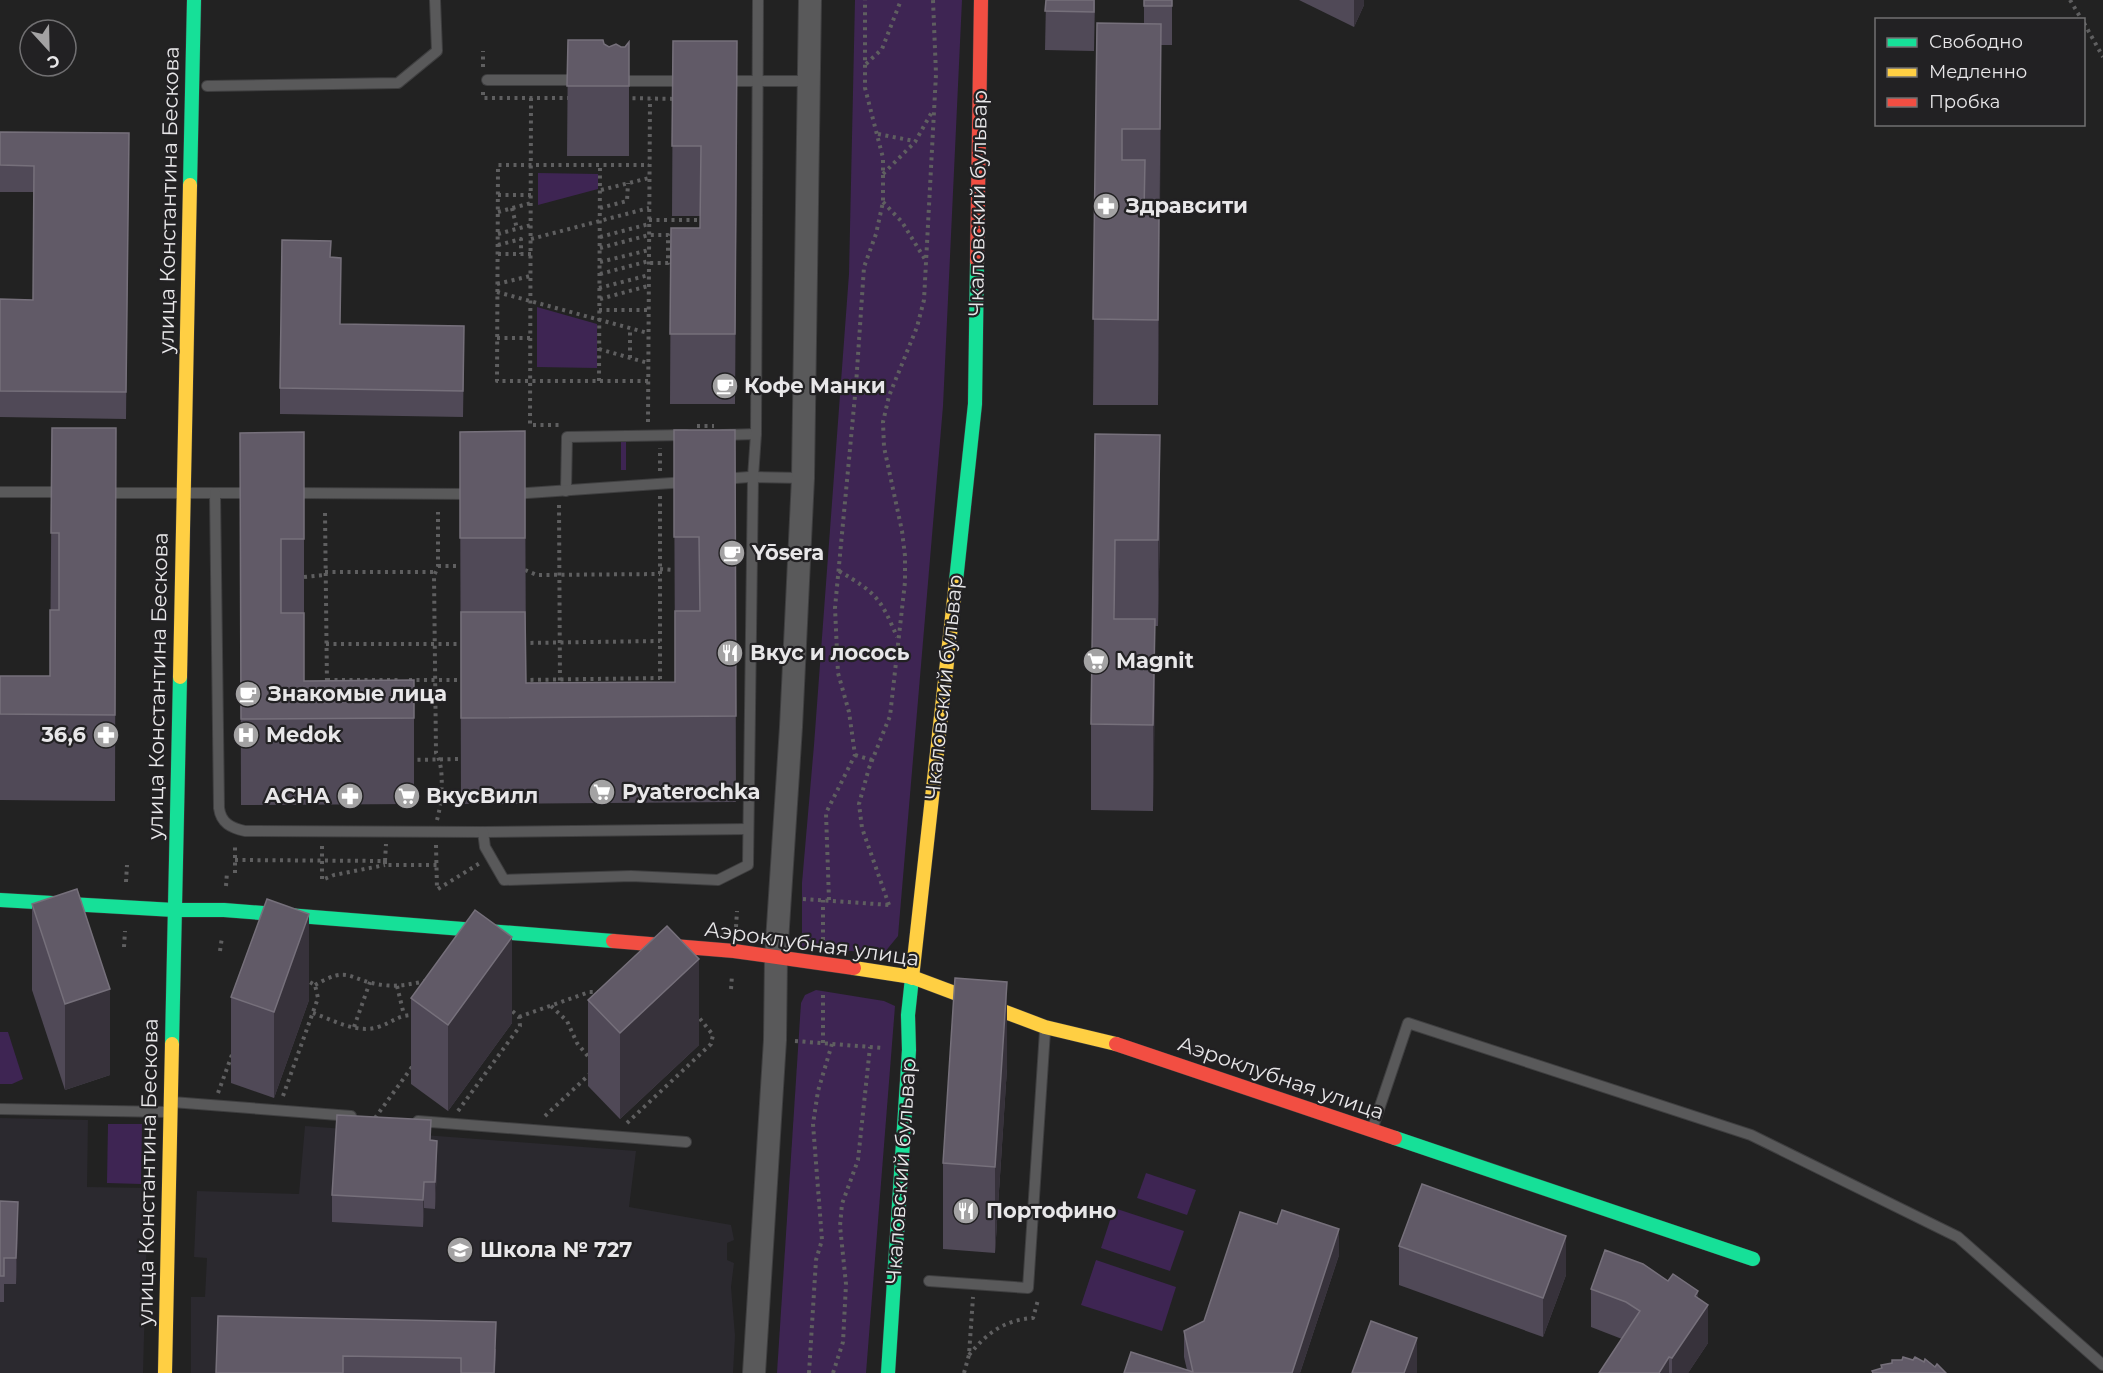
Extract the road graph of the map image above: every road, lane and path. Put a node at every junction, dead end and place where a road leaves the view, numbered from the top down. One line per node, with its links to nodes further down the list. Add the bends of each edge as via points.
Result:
1 (194, 0): 96 (street, улица Константина Бескова)
2 (435, 0): 18 (lane, via 437,51 398,83)
3 (758, 0): 16 (lane)
4 (810, 0): 17 (street)
5 (865, 0): 14 (path)
6 (901, 0): 14 (path, via 882,49)
7 (925, 0): 10 (path)
8 (981, 0): 168 (street, Чкаловский бульвар, via 975,404)
9 (2070, 0): 11 (path)
10 (933, 3): 21 (path)
11 (2081, 18)
12 (2085, 25): 13 (path)
13 (2103, 57)
14 (865, 64): 22 (path, via 865,88)
15 (487, 80): 16 (lane, via 622,85)
16 (758, 81): 17 (lane); 87 (lane)
17 (809, 81): 91 (street)
18 (207, 86)
19 (531, 98): 24 (path)
20 (650, 99): 26 (path)
21 (934, 110): 23 (path); 57 (path)
22 (877, 134): 23 (path); 27 (path, via 884,158)
23 (915, 142): 27 (path)
24 (531, 165): 25 (path); 31 (path, via 498,165); 32 (path)
25 (600, 165): 26 (path); 30 (path)
26 (649, 165): 28 (path)
27 (883, 174): 33 (path)
28 (649, 178): 29 (path); 37 (path)
29 (628, 183): 30 (path); 36 (path, via 627,201)
30 (600, 190): 36 (path)
31 (498, 195): 32 (path); 38 (path)
32 (531, 195): 34 (path)
33 (883, 202): 57 (path, via 903,222); 110 (path, via 864,267)
34 (531, 203): 35 (path); 42 (path)
35 (512, 208): 38 (path); 43 (path)
36 (600, 208): 40 (path)
37 (649, 208): 40 (path); 41 (path)
38 (498, 212): 45 (path)
39 (707, 220): 41 (path)
40 (600, 221): 47 (path); 48 (path)
41 (649, 222): 44 (path); 46 (path)
42 (531, 225): 43 (path); 48 (path)
43 (517, 229): 45 (path)
44 (622, 231): 47 (path); 49 (path)
45 (498, 234): 50 (path)
46 (649, 236): 49 (path); 52 (path); 59 (path, via 668,236 668,263)
47 (600, 237): 51 (path)
48 (531, 239): 55 (path)
49 (625, 242): 51 (path)
50 (498, 245): 53 (path); 54 (path, via 521,239)
51 (600, 248): 58 (path)
52 (649, 250): 56 (path); 59 (path)
53 (498, 254): 54 (path); 64 (path)
54 (521, 254): 55 (path)
55 (531, 254): 63 (path)
56 (619, 257): 58 (path); 60 (path)
57 (926, 261): 116 (path, via 924,300 917,327 889,396 883,422 884,447 905,556)
58 (600, 262): 61 (path)
59 (649, 262): 60 (path); 62 (path)
60 (622, 268): 61 (path)
61 (600, 274): 67 (path)
62 (649, 275): 65 (path); 66 (path)
63 (530, 276): 64 (path); 71 (path)
64 (497, 284): 68 (path)
65 (613, 285): 67 (path); 69 (path)
66 (648, 286): 69 (path); 73 (path)
67 (599, 288): 70 (path)
68 (498, 292): 71 (path); 77 (path)
69 (615, 295): 70 (path)
70 (599, 299): 72 (path)
71 (530, 301): 74 (path); 78 (path)
72 (599, 310): 73 (path); 74 (path)
73 (648, 310): 76 (path)
74 (599, 320): 75 (path); 79 (path)
75 (630, 328): 76 (path); 80 (path)
76 (648, 333): 81 (path)
77 (497, 338): 78 (path); 82 (path, via 497,381)
78 (530, 338): 82 (path)
79 (599, 349): 80 (path); 83 (path)
80 (630, 358): 81 (path)
81 (648, 363): 84 (path)
82 (530, 381): 83 (path); 85 (path, via 530,425)
83 (599, 381): 84 (path)
84 (648, 381): 86 (path)
85 (560, 425)
86 (648, 426)
87 (756, 434): 89 (lane); 90 (lane)
88 (696, 435): 94 (lane, via 567,437)
89 (708, 435)
90 (753, 477): 91 (lane); 92 (lane); 138 (lane)
91 (803, 478): 165 (street)
92 (716, 479)
93 (693, 481): 94 (lane)
94 (566, 491): 101 (lane)
95 (0, 492): 96 (lane)
96 (183, 492): 97 (lane); 157 (street, улица Константина Бескова)
97 (215, 493): 98 (lane); 137 (lane, via 219,808 224,821)
98 (263, 493)
99 (275, 493): 100 (lane)
100 (489, 494)
101 (501, 494)
102 (660, 511): 112 (path)
103 (438, 512): 106 (path)
104 (559, 512): 114 (path)
105 (326, 513): 113 (path)
106 (438, 566): 107 (path); 111 (path)
107 (460, 566)
108 (525, 570): 114 (path, via 537,575)
109 (674, 570): 112 (path)
110 (838, 571): 116 (path, via 874,594); 132 (path, via 838,673)
111 (436, 572): 113 (path); 122 (path)
112 (660, 572): 114 (path); 117 (path)
113 (325, 574): 115 (path); 119 (path)
114 (560, 575): 118 (path)
115 (304, 577)
116 (898, 638): 136 (path, via 890,716)
117 (660, 642): 118 (path); 123 (path)
118 (560, 643): 121 (path); 124 (path)
119 (326, 644): 122 (path); 125 (path)
120 (473, 644): 122 (path)
121 (516, 644)
122 (435, 645): 128 (path)
123 (660, 678): 124 (path); 129 (path)
124 (560, 679): 127 (path); 131 (path)
125 (327, 680): 128 (path); 130 (path)
126 (467, 680): 128 (path)
127 (519, 680)
128 (435, 681): 135 (path, via 436,753)
129 (660, 690)
130 (327, 691)
131 (560, 691)
132 (855, 755): 136 (path); 154 (path, via 826,813)
133 (407, 759): 135 (path)
134 (461, 759): 135 (path)
135 (440, 760): 139 (path, via 441,807)
136 (872, 760): 155 (path, via 859,804 862,828)
137 (236, 829): 139 (lane); 142 (path)
138 (748, 829): 140 (lane); 141 (lane, via 748,865 718,880 631,876 504,880)
139 (436, 831): 140 (lane); 146 (path)
140 (483, 832): 141 (lane)
141 (490, 857): 146 (path, via 437,889)
142 (235, 860): 145 (path, via 385,861); 148 (path)
143 (322, 863): 145 (path, via 322,880)
144 (127, 865): 149 (path)
145 (385, 865): 146 (path)
146 (437, 866)
147 (227, 872): 150 (path)
148 (235, 873)
149 (126, 883)
150 (226, 890)
151 (803, 899): 153 (path)
152 (0, 900): 157 (street, Аэроклубная улица)
153 (823, 900): 154 (path); 163 (path)
154 (829, 900): 155 (path)
155 (889, 905): 156 (path)
156 (900, 906)
157 (174, 910): 165 (street, Аэроклубная улица, via 260,913); 193 (street, улица Константина Бескова)
158 (737, 911): 160 (path)
159 (125, 924): 162 (path)
160 (736, 928)
161 (222, 937): 164 (path)
162 (124, 947)
163 (823, 950)
164 (220, 951)
165 (776, 957): 168 (street, Аэроклубная улица); 210 (street, via 775,1040)
166 (732, 974): 173 (path)
167 (296, 976): 171 (path)
168 (912, 977): 184 (street, Аэроклубная улица); 213 (street, Чкаловский бульвар)
169 (432, 980): 172 (path)
170 (370, 982): 171 (path, via 342,974); 172 (path); 183 (path)
171 (315, 985): 179 (path, via 318,998)
172 (397, 986): 180 (path)
173 (731, 989)
174 (823, 991): 187 (path)
175 (603, 992): 177 (path, via 590,992)
176 (506, 1006): 182 (path)
177 (551, 1006): 182 (path); 199 (path, via 598,1066)
178 (690, 1008): 201 (path, via 714,1035 711,1044)
179 (313, 1013): 183 (path); 195 (path)
180 (404, 1015): 181 (path); 183 (path, via 379,1027)
181 (422, 1016)
182 (519, 1017): 198 (path, via 520,1026)
183 (354, 1027)
184 (1045, 1027): 200 (street, Аэроклубная улица, via 1116,1044); 206 (lane)
185 (794, 1041): 187 (path)
186 (236, 1042): 192 (path)
187 (823, 1043): 188 (path)
188 (832, 1044): 189 (path); 211 (path, via 813,1124 822,1240 816,1260)
189 (870, 1047): 190 (path); 212 (path, via 858,1160 842,1204 840,1226 846,1284 843,1342)
190 (893, 1049)
191 (415, 1063): 196 (path)
192 (214, 1105): 193 (lane); 195 (lane)
193 (170, 1107): 194 (lane); 209 (street, улица Константина Бескова)
194 (0, 1109)
195 (278, 1110): 196 (lane)
196 (375, 1118)
197 (407, 1120): 198 (lane)
198 (449, 1124): 199 (lane)
199 (530, 1130): 201 (lane)
200 (1371, 1131): 203 (street, Аэроклубная улица); 208 (lane, via 1408,1023 1751,1136 1958,1238)
201 (613, 1136): 202 (lane)
202 (686, 1142)
203 (1753, 1259)
204 (929, 1281): 205 (lane)
205 (974, 1284): 206 (lane); 207 (path)
206 (1028, 1288): 207 (path, via 1039,1296 1033,1318 999,1326)
207 (969, 1355): 214 (path)
208 (2103, 1365)
209 (165, 1373)
210 (754, 1373)
211 (809, 1373)
212 (833, 1373)
213 (888, 1373)
214 (964, 1373)

